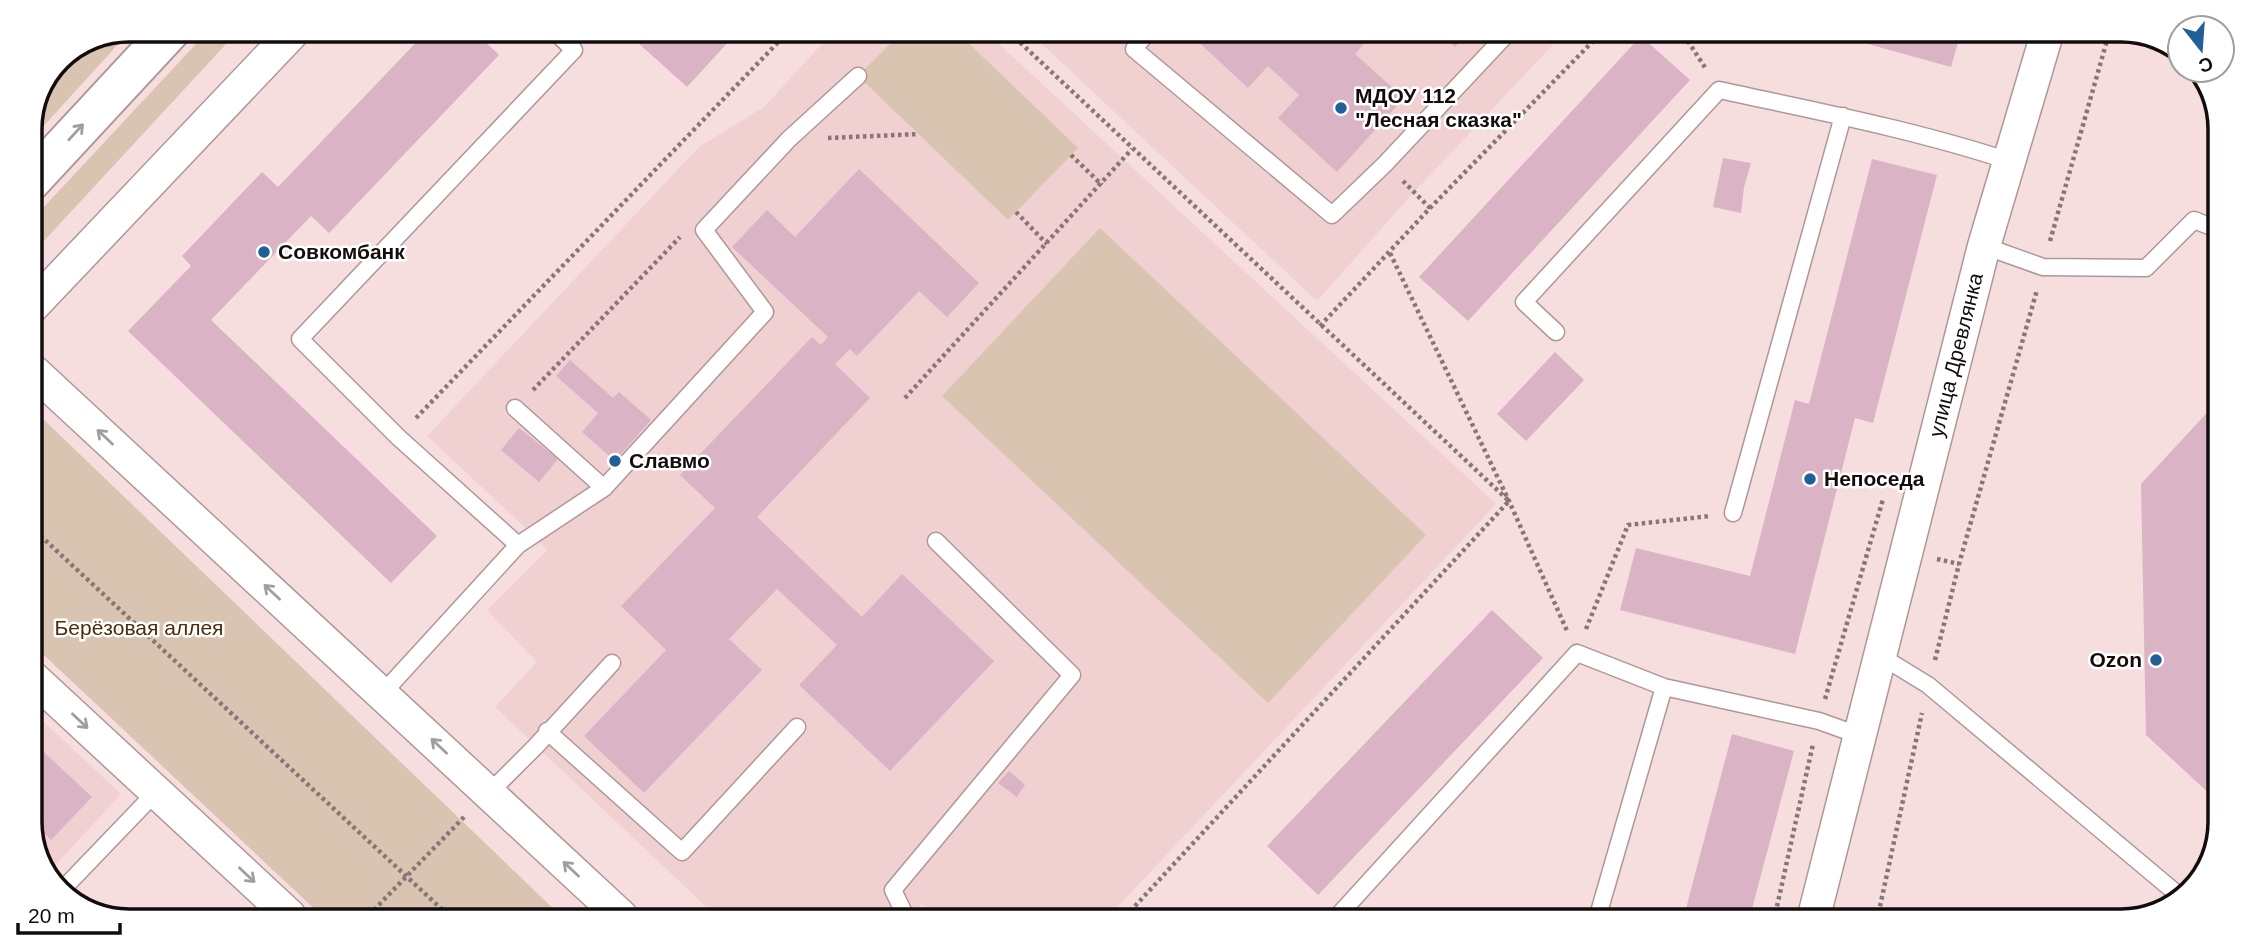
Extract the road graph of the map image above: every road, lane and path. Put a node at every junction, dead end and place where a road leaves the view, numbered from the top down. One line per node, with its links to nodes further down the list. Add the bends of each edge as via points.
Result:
1 (160, 42): 21 (street, one-way to 1)
2 (284, 42): 31 (street)
3 (566, 42): 37 (lane, via 574,50 300,339)
4 (778, 42): 37 (path)
5 (1019, 42): 17 (path)
6 (1139, 42): 20 (lane, via 1133,49 1332,215)
7 (1499, 42): 20 (lane)
8 (1592, 42): 23 (path)
9 (1688, 42): 13 (path)
10 (2045, 42): 19 (street, улица Древлянка)
11 (2107, 42): 30 (path)
12 (859, 76): 16 (lane)
13 (1719, 90): 14 (lane); 33 (lane, via 1524,302)
14 (1843, 116): 19 (lane); 40 (lane)
15 (919, 134): 16 (path)
16 (789, 139): 26 (lane)
17 (1132, 149): 22 (path); 32 (path)
18 (1071, 155): 22 (path)
19 (2009, 161): 28 (street, улица Древлянка)
20 (1385, 164): 23 (path)
21 (42, 169)
22 (1102, 185): 27 (path)
23 (1430, 208): 29 (path)
24 (1016, 212): 27 (path)
25 (2208, 226): 30 (lane, via 2193,220 2146,268)
26 (704, 230): 36 (path, via 682,234); 38 (lane, via 765,312)
27 (1047, 244): 35 (path)
28 (1984, 246): 30 (lane); 45 (street, улица Древлянка)
29 (1390, 253): 32 (path); 39 (path)
30 (2043, 267): 47 (path)
31 (42, 296)
32 (1320, 326): 39 (path)
33 (1556, 332)
34 (42, 379): 50 (street, one-way to 34)
35 (905, 398)
36 (515, 408): 38 (lane)
37 (398, 437): 43 (lane)
38 (604, 488): 43 (lane)
39 (1509, 501): 44 (path); 65 (path)
40 (1732, 513): 44 (path, via 1628,525)
41 (42, 537): 57 (path)
42 (936, 541): 64 (lane, via 1072,675 893,890)
43 (518, 545): 50 (lane)
44 (1577, 653): 49 (lane); 66 (lane)
45 (1879, 655): 47 (lane); 54 (street, улица Древлянка)
46 (612, 663): 53 (lane)
47 (1928, 685): 59 (lane); 70 (path)
48 (42, 686): 55 (street, one-way to 55)
49 (1664, 687): 51 (lane); 67 (lane)
50 (382, 694): 56 (street, one-way to 50)
51 (1819, 721): 54 (lane); 68 (path)
52 (797, 727): 53 (lane, via 682,852)
53 (547, 731): 56 (lane)
54 (1858, 735): 69 (street, улица Древлянка)
55 (157, 791): 58 (lane); 60 (street, one-way to 60)
56 (489, 793): 57 (path); 63 (street, one-way to 56)
57 (407, 876): 61 (path); 62 (path)
58 (68, 883)
59 (2173, 891)
60 (283, 909)
61 (375, 909)
62 (442, 909)
63 (613, 909)
64 (902, 909)
65 (1132, 909)
66 (1344, 909)
67 (1600, 909)
68 (1776, 909)
69 (1816, 909)
70 (1879, 909)

